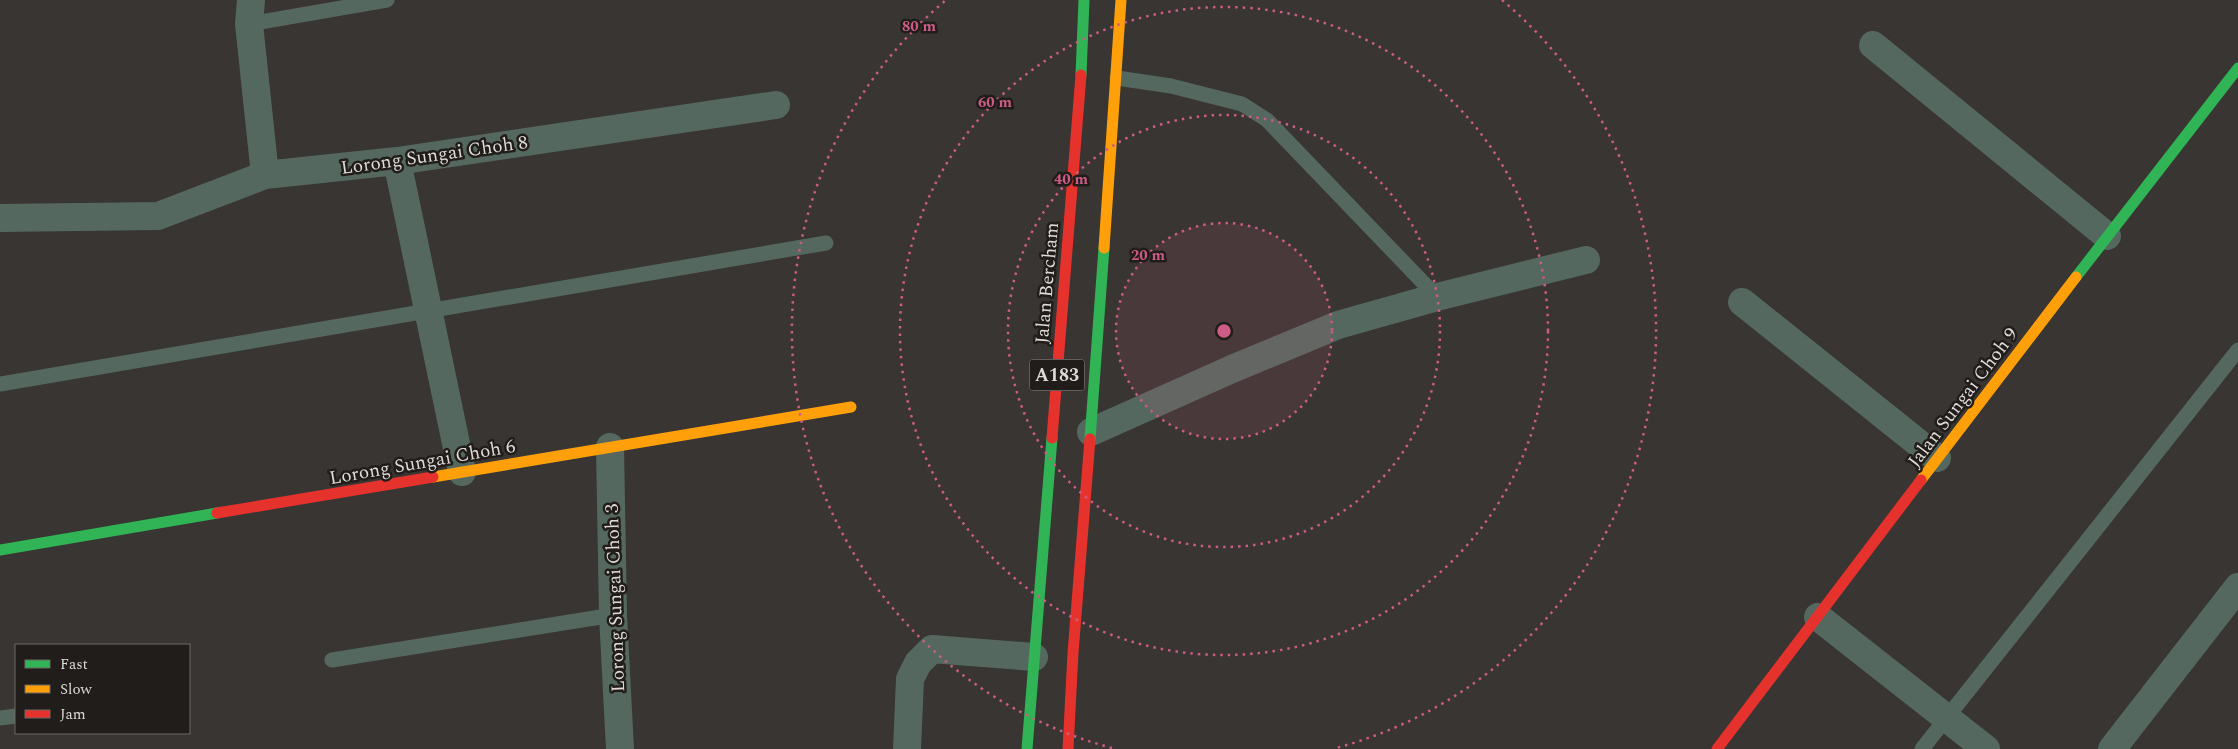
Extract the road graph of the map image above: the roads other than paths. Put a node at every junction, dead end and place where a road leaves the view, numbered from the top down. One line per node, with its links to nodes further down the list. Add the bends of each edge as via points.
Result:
1 (387, 0): 4 (lane)
2 (1084, 0): 29 (street, Jalan Bercham / A183, via 1081,77)
3 (1121, 0): 7 (street, A183)
4 (250, 12): 10 (street)
5 (1873, 45): 12 (street)
6 (2238, 68): 12 (street, Jalan Sungai Choh 9)
7 (1117, 78): 15 (lane, via 1171,86 1242,104 1267,120); 21 (street, A183)
8 (776, 105): 9 (street, Lorong Sungai Choh 8)
9 (397, 161): 10 (street, Lorong Sungai Choh 8); 17 (street)
10 (265, 175): 11 (street, Lorong Sungai Choh 8, via 158,216)
11 (0, 218)
12 (2107, 236): 23 (street, Jalan Sungai Choh 9)
13 (826, 243): 17 (lane)
14 (1586, 260): 15 (street)
15 (1437, 297): 21 (street, via 1338,325)
16 (1742, 302): 23 (street)
17 (429, 312): 19 (lane); 24 (street)
18 (2238, 350): 33 (lane)
19 (0, 384)
20 (851, 407): 22 (street, Lorong Sungai Choh 6)
21 (1091, 432): 37 (street, A183)
22 (610, 447): 24 (street, Lorong Sungai Choh 6); 27 (street, Lorong Sungai Choh 3)
23 (1937, 458): 28 (street, Jalan Sungai Choh 9)
24 (462, 472): 25 (street, Lorong Sungai Choh 6)
25 (0, 550)
26 (2238, 587): 41 (street)
27 (613, 615): 30 (lane); 34 (street, Lorong Sungai Choh 3)
28 (1818, 617): 33 (street); 38 (street, Jalan Sungai Choh 9)
29 (1034, 658): 35 (street, via 932,649 918,662 910,679); 36 (street, Jalan Bercham / A183)
30 (332, 660)
31 (15, 716): 32 (lane)
32 (0, 718)
33 (1947, 718): 39 (lane); 40 (street)
34 (620, 749)
35 (907, 749)
36 (1027, 749)
37 (1068, 749)
38 (1717, 749)
39 (1922, 749)
40 (1986, 749)
41 (2112, 749)

